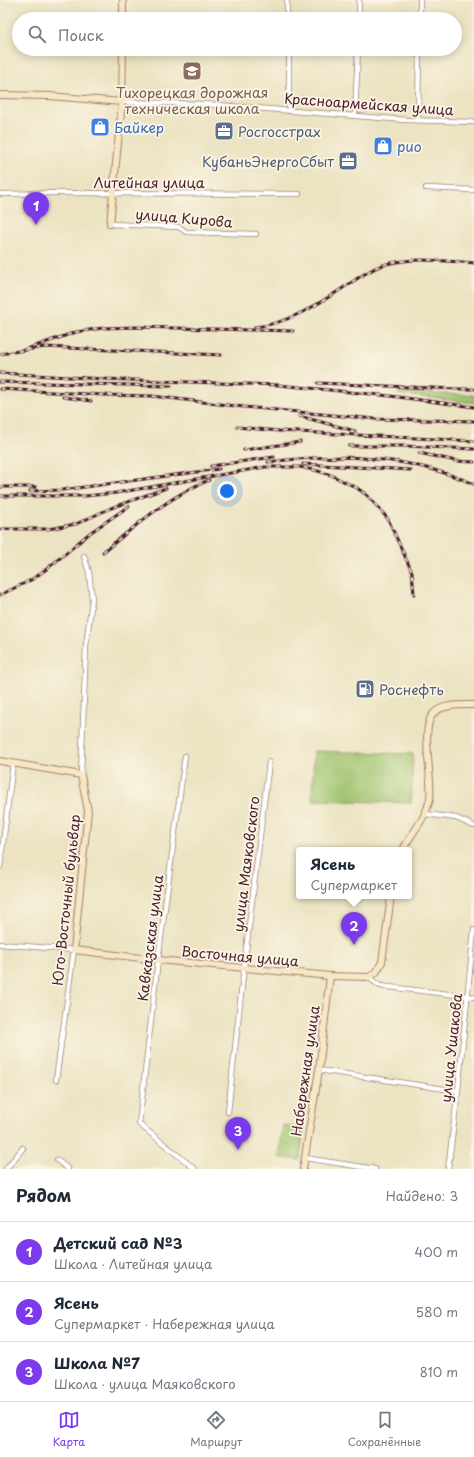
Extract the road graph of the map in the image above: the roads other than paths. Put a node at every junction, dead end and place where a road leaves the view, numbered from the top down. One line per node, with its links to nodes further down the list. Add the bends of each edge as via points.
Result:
1 (124, 0): 5 (main road)
2 (287, 0): 6 (street)
3 (359, 0): 7 (street)
4 (420, 0): 8 (street)
5 (123, 12)
6 (288, 12)
7 (359, 12)
8 (420, 12)
9 (122, 56): 14 (main road)
10 (288, 56): 15 (street)
11 (358, 56): 16 (street)
12 (419, 56): 17 (street)
13 (0, 95): 14 (main road, Красноармейская улица)
14 (122, 102): 15 (street, Красноармейская улица, via 205,104); 22 (main road)
15 (289, 111): 16 (street, Красноармейская улица)
16 (355, 116): 17 (street, Красноармейская улица)
17 (418, 120): 18 (street, Красноармейская улица)
18 (474, 122)
19 (426, 188): 20 (street)
20 (474, 190)
21 (0, 194): 22 (street, Литейная улица)
22 (113, 194): 23 (street, Литейная улица); 24 (main road)
23 (298, 194)
24 (110, 224): 25 (street, улица Кирова, via 179,227 186,232)
25 (256, 234)
26 (84, 556): 32 (street, Юго-Восточный бульвар, via 89,572 92,600 86,646)
27 (474, 705): 33 (main road, via 452,706 433,713 428,730 430,797)
28 (185, 756): 41 (street, Кавказская улица)
29 (0, 762): 31 (main road)
30 (269, 762): 42 (street, улица Маяковского)
31 (13, 763): 32 (main road); 36 (street)
32 (81, 775): 40 (main road, Юго-Восточный бульвар, via 88,811)
33 (426, 814): 34 (street, via 456,818); 35 (main road)
34 (474, 826)
35 (405, 847)
36 (0, 866)
37 (391, 899): 44 (main road, via 382,962 376,973)
38 (474, 930): 45 (street, улица Ушакова)
39 (0, 944): 40 (street, Восточная улица)
40 (74, 950): 41 (main road, Восточная улица); 48 (street, Юго-Восточный бульвар)
41 (158, 960): 42 (main road, Восточная улица); 56 (street, Кавказская улица, via 139,1124)
42 (244, 967): 43 (main road, Восточная улица); 50 (street, улица Маяковского)
43 (330, 976): 44 (main road, Восточная улица); 47 (main road, Набережная улица)
44 (368, 977): 45 (street, Восточная улица, via 380,986)
45 (467, 996): 46 (street, Восточная улица); 49 (street, улица Ушакова)
46 (474, 997)
47 (319, 1070): 49 (street); 52 (main road, Набережная улица)
48 (56, 1080)
49 (458, 1091): 60 (street, улица Ушакова)
50 (228, 1112)
51 (23, 1148): 54 (street)
52 (305, 1158): 57 (main road, Набережная улица); 58 (street)
53 (57, 1160): 55 (street)
54 (6, 1169)
55 (68, 1169)
56 (195, 1169)
57 (303, 1169)
58 (370, 1169): 59 (street)
59 (374, 1169)
60 (448, 1169)

